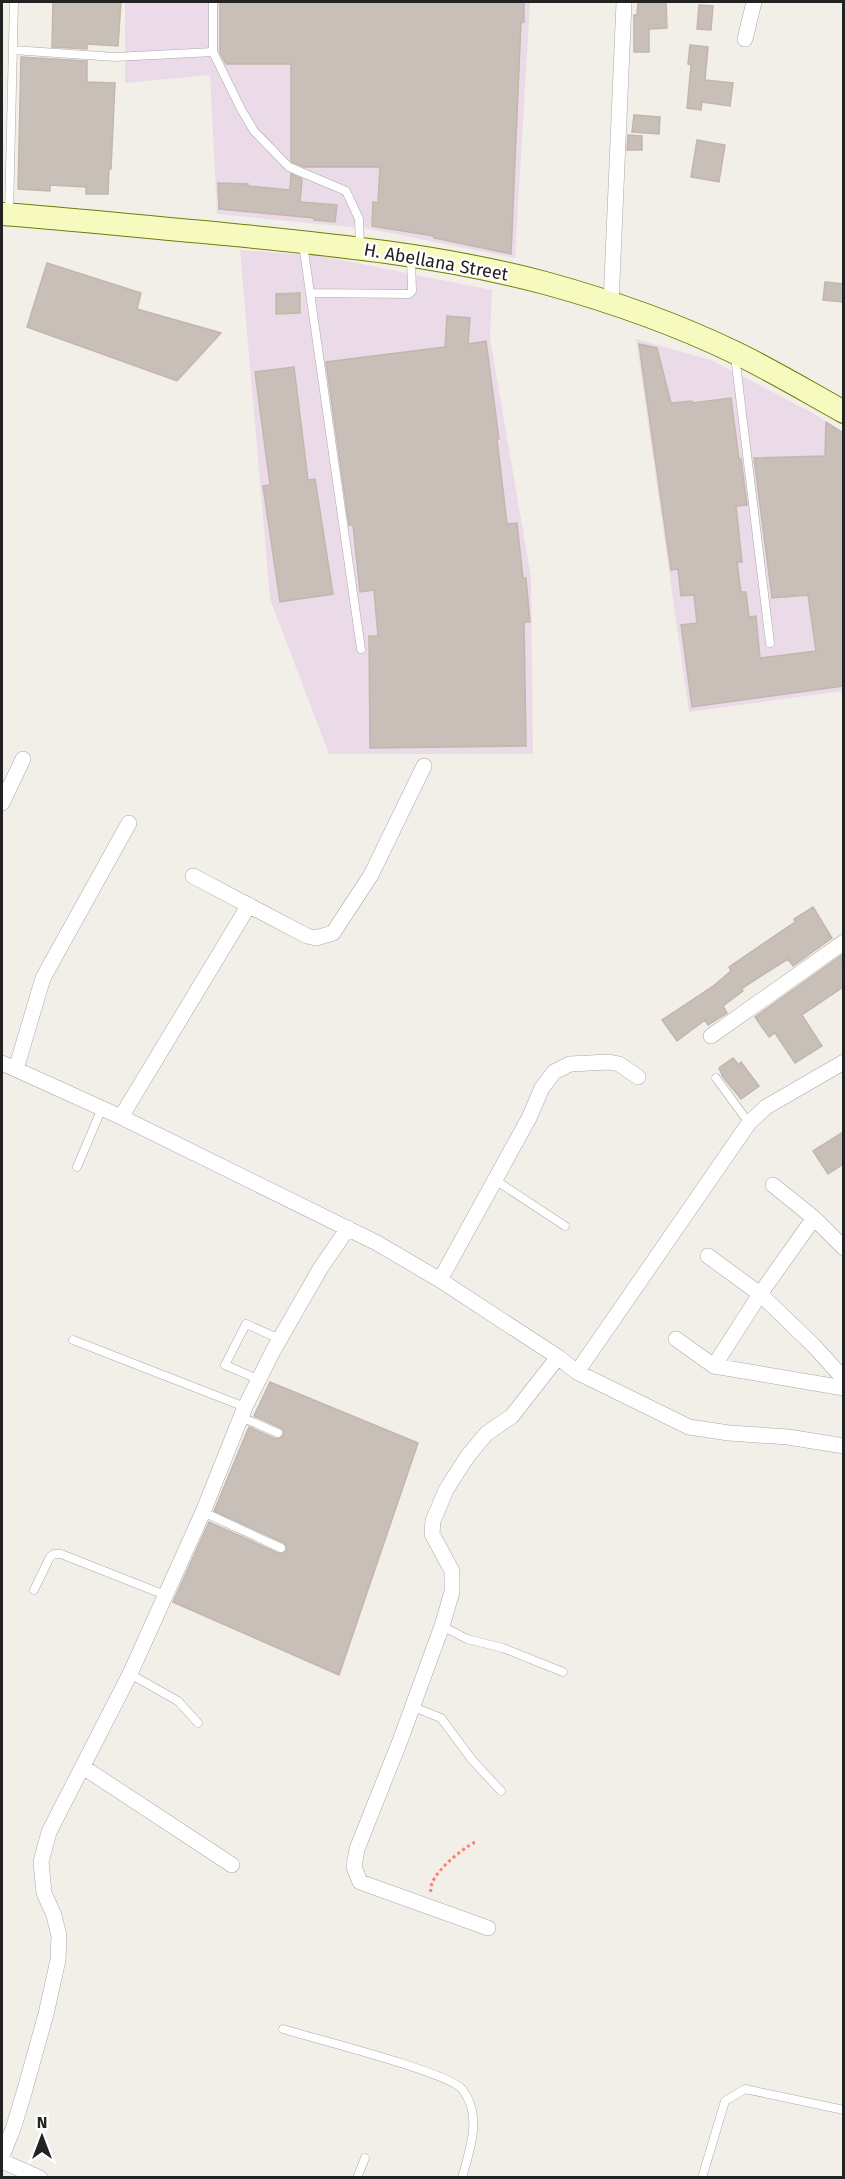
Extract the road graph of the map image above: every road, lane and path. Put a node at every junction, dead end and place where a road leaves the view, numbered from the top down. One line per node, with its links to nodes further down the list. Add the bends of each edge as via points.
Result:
1 (14, 2): 6 (lane)
2 (213, 2): 7 (lane)
3 (624, 2): 13 (street)
4 (754, 2): 5 (street)
5 (745, 39)
6 (13, 50): 7 (lane, via 115,57); 8 (lane)
7 (213, 52): 10 (lane, via 254,131 289,167 346,191 359,219)
8 (5, 214): 9 (main road, H. Abellana Street)
9 (303, 242): 10 (main road, H. Abellana Street); 12 (lane)
10 (360, 247): 11 (main road, H. Abellana Street)
11 (410, 255): 12 (lane, via 412,291 408,294); 13 (main road, H. Abellana Street, via 546,283)
12 (310, 293): 17 (lane)
13 (610, 304): 14 (main road, H. Abellana Street)
14 (735, 352): 15 (main road, H. Abellana Street); 16 (lane)
15 (843, 412)
16 (770, 643)
17 (361, 649)
18 (23, 759): 20 (street)
19 (424, 766): 23 (street, via 371,875 333,933 316,938 307,936)
20 (2, 802)
21 (129, 823): 27 (street, via 43,978)
22 (193, 876): 23 (street)
23 (249, 905): 31 (street)
24 (843, 942): 25 (street)
25 (711, 1036)
26 (843, 1062): 32 (street, via 766,1107)
27 (9, 1066): 30 (street)
28 (638, 1077): 34 (street, via 609,1062 570,1064 554,1072)
29 (716, 1078): 32 (lane)
30 (102, 1108): 31 (street); 33 (lane)
31 (121, 1117): 38 (street)
32 (749, 1124): 48 (street)
33 (77, 1167)
34 (495, 1179): 37 (lane); 41 (street)
35 (773, 1185): 36 (street)
36 (814, 1218): 39 (street); 42 (street)
37 (565, 1226)
38 (348, 1228): 41 (street); 43 (street)
39 (843, 1248)
40 (708, 1256): 42 (street)
41 (440, 1280): 46 (street)
42 (760, 1294): 47 (street); 49 (street)
43 (280, 1339): 50 (street); 50 (lane, via 246,1324 225,1365)
44 (676, 1339): 47 (street)
45 (73, 1340): 52 (lane)
46 (558, 1357): 48 (street); 59 (street, via 512,1416 486,1434 446,1490 432,1534 452,1571 452,1592)
47 (714, 1366): 51 (street)
48 (577, 1372): 54 (street, via 689,1427)
49 (843, 1379)
50 (260, 1380): 52 (street)
51 (843, 1388)
52 (243, 1412): 53 (lane); 55 (street)
53 (278, 1432)
54 (843, 1446)
55 (203, 1512): 56 (lane); 58 (street)
56 (281, 1548)
57 (34, 1590): 58 (lane, via 50,1557 61,1554)
58 (165, 1594): 61 (street)
59 (442, 1626): 60 (lane, via 467,1639 503,1648); 62 (street)
60 (563, 1672)
61 (130, 1674): 63 (lane, via 178,1701); 64 (street)
62 (411, 1706): 65 (lane, via 441,1718); 68 (street, via 357,1849 354,1867 360,1881)
63 (198, 1723)
64 (83, 1767): 67 (street); 72 (street, via 49,1832 41,1862 44,1893 59,1936 58,1960 24,2093)
65 (501, 1791)
66 (475, 1842): 68 (path, via 463,1848 433,1878 430,1887)
67 (232, 1865)
68 (434, 1908): 69 (street)
69 (488, 1928)
70 (283, 2030): 77 (lane, via 432,2073 461,2088 472,2110 474,2134)
71 (843, 2110): 78 (lane, via 745,2090 735,2094 725,2101)
72 (2, 2156)
73 (365, 2158): 76 (lane)
74 (2, 2161): 75 (street)
75 (40, 2178)
76 (357, 2178)
77 (462, 2178)
78 (702, 2178)

